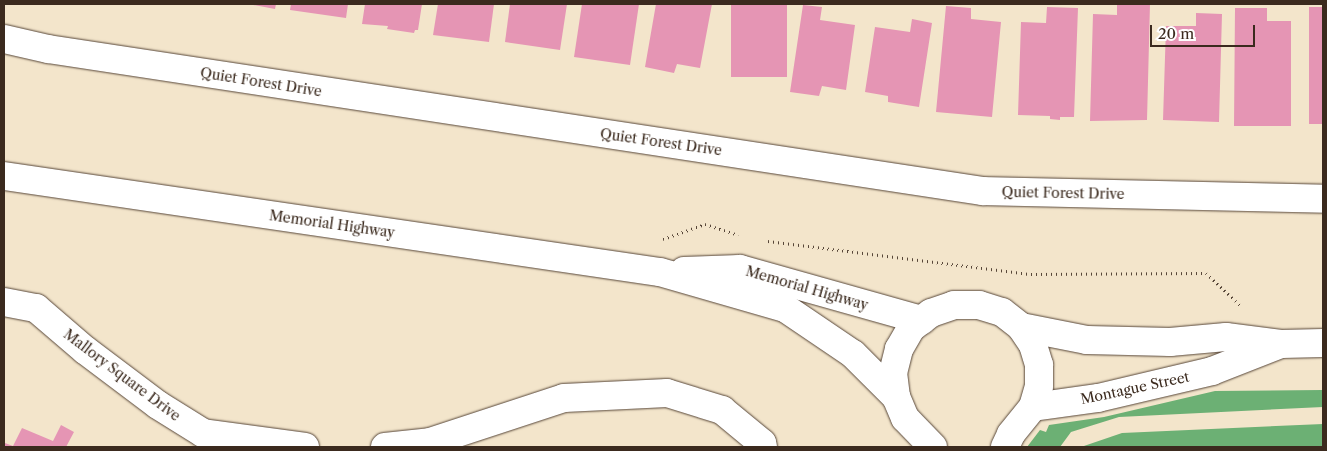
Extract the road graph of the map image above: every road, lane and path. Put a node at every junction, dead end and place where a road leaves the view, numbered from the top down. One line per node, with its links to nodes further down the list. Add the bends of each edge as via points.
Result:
1 (4, 40): 3 (street, Quiet Forest Drive, via 983,191)
2 (4, 176): 7 (street, Memorial Highway)
3 (1323, 199)
4 (705, 224): 5 (path)
5 (747, 239)
6 (767, 241): 8 (path, via 1031,274)
7 (660, 272): 10 (street, Memorial Highway, via 740,269); 14 (street, Memorial Highway, via 785,308 853,354)
8 (1206, 274)
9 (4, 302): 16 (street, Mallory Square Drive, via 36,308 158,405 203,433)
10 (922, 320): 11 (street, via 931,313 954,305 979,305 1002,312); 14 (street, via 911,328 899,349 893,373)
11 (1021, 328): 13 (street, Montague Street, via 1087,340 1170,342 1226,337); 15 (street, via 1039,365 1039,386)
12 (1323, 342): 13 (street, Montague Street)
13 (1281, 344): 15 (street, Montague Street, via 1212,371 1098,398)
14 (896, 397): 19 (street, via 905,418)
15 (1033, 407): 20 (street, via 1015,427)
16 (305, 447)
17 (385, 447): 18 (street, via 430,442 564,398 667,393 722,410)
18 (764, 447)
19 (933, 447)
20 (1005, 447)

